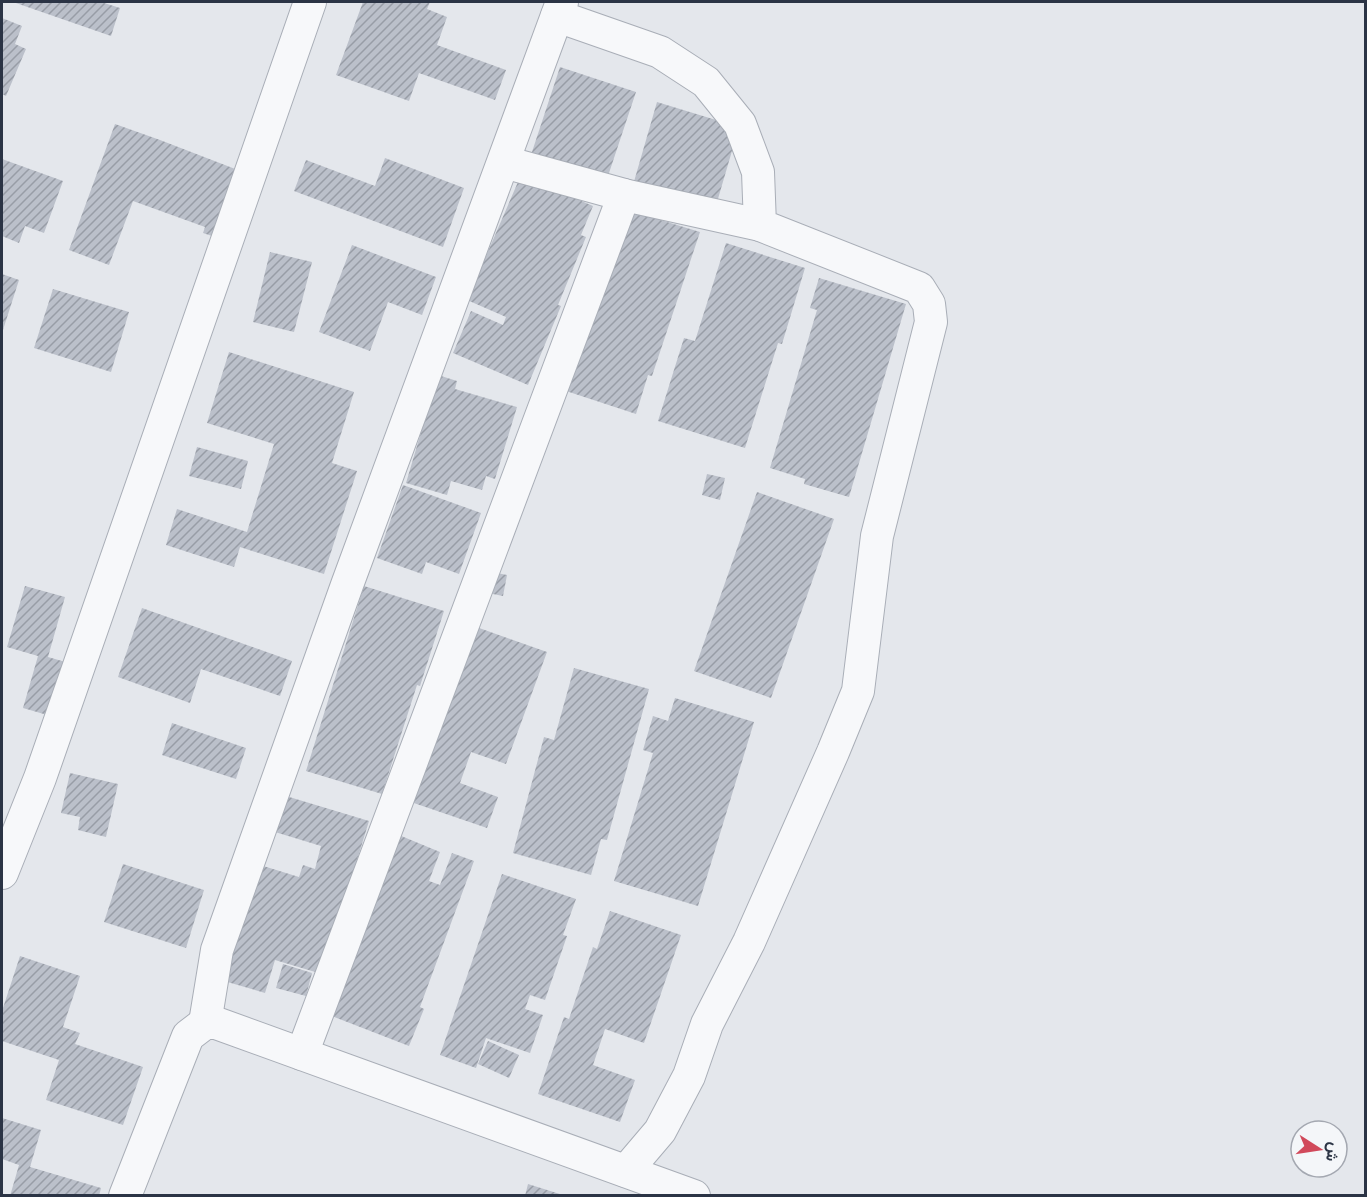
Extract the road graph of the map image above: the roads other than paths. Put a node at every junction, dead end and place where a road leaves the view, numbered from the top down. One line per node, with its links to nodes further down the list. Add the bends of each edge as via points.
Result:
1 (310, 2): 6 (street, via 40,778)
2 (560, 9): 3 (street); 5 (street, via 660,52 706,82 741,124 759,172)
3 (504, 162): 4 (street); 7 (street, via 217,950)
4 (624, 195): 5 (street); 8 (street)
5 (760, 225): 9 (street, via 919,288 929,303 931,322 877,536 858,691 749,942 707,1024 689,1076 660,1131)
6 (2, 873)
7 (205, 1023): 8 (street, via 216,1023); 10 (street, via 188,1036)
8 (302, 1054): 9 (street)
9 (626, 1171): 11 (street)
10 (125, 1196)
11 (694, 1196)

